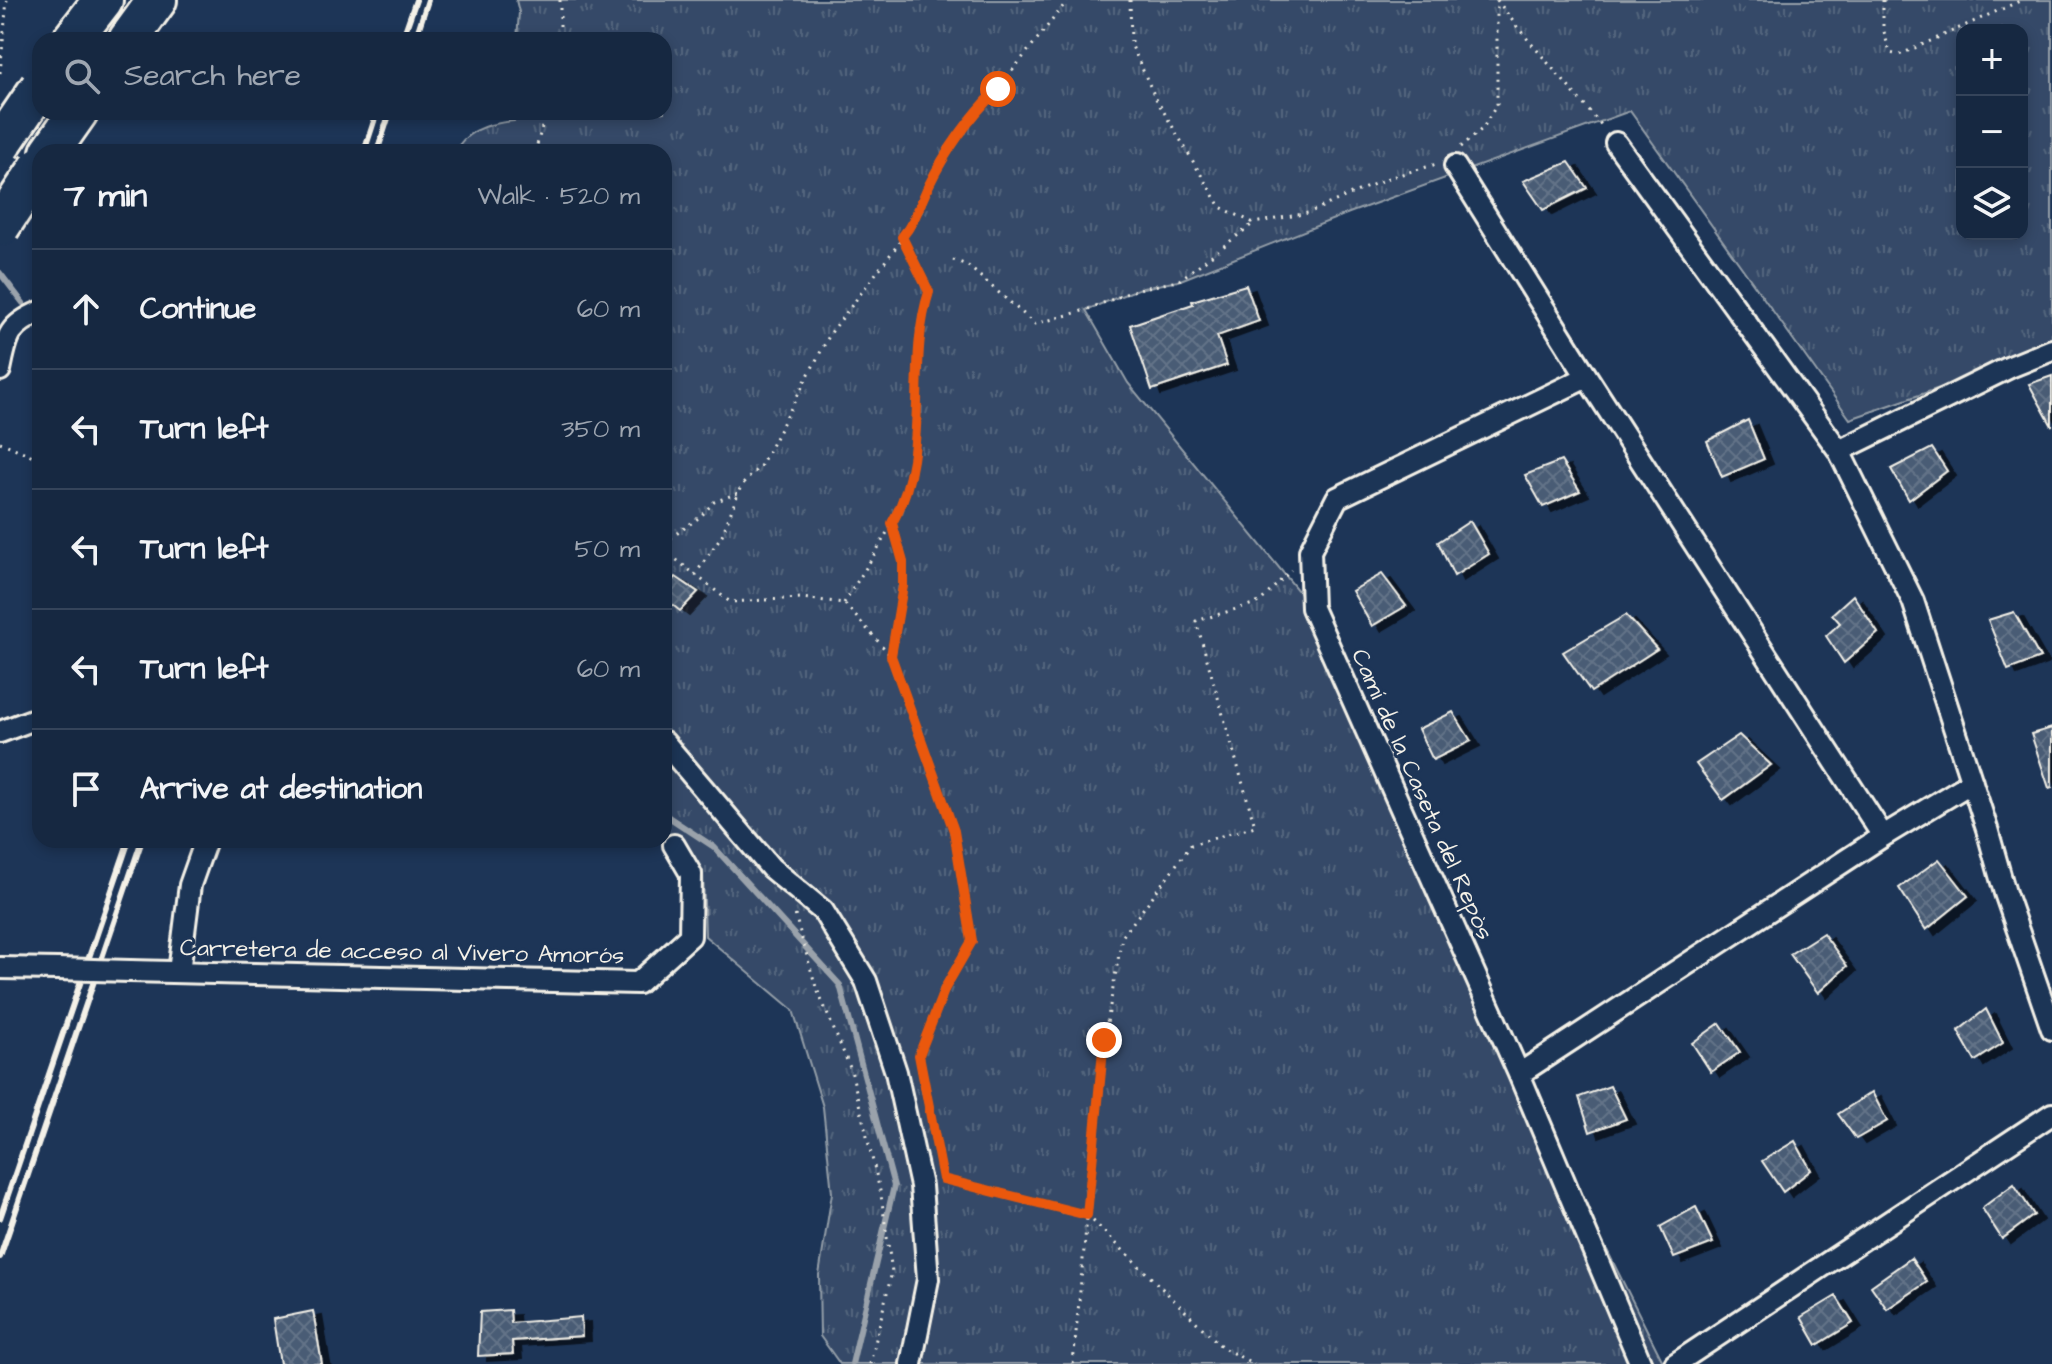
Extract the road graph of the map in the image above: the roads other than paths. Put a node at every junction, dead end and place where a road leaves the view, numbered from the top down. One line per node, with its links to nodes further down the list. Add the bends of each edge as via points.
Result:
1 (103, 0): 3 (highway)
2 (157, 0): 4 (highway)
3 (78, 32)
4 (134, 32)
5 (32, 99): 9 (highway, bridge)
6 (72, 120): 8 (highway)
7 (1616, 143): 17 (street)
8 (56, 144)
9 (0, 146)
10 (1450, 164): 16 (street)
11 (32, 178): 12 (highway, bridge)
12 (0, 227)
13 (32, 315): 15 (street, via 7,336)
14 (2052, 350): 17 (street)
15 (0, 370)
16 (1587, 377): 22 (street); 28 (street, Camí de la Caseta del Repòs, via 1337,498 1310,551 1312,608)
17 (1839, 451): 21 (street, via 1913,601)
18 (32, 720): 19 (street)
19 (0, 732)
20 (672, 751): 30 (street, via 771,868 823,911 866,981 896,1072 921,1186 928,1279)
21 (1972, 782): 22 (street); 27 (street)
22 (1883, 836): 28 (street)
23 (674, 845): 26 (street, Carretera de acceso al Vivero Amorós, via 691,874 690,936 638,983)
24 (203, 848): 26 (street, via 190,885)
25 (0, 968): 26 (street, Carretera de acceso al Vivero Amorós, bridge)
26 (179, 972)
27 (2052, 1029)
28 (1519, 1074): 31 (street, Camí de la Caseta del Repòs)
29 (2052, 1114): 32 (street)
30 (911, 1364)
31 (1641, 1364)
32 (1675, 1364)

